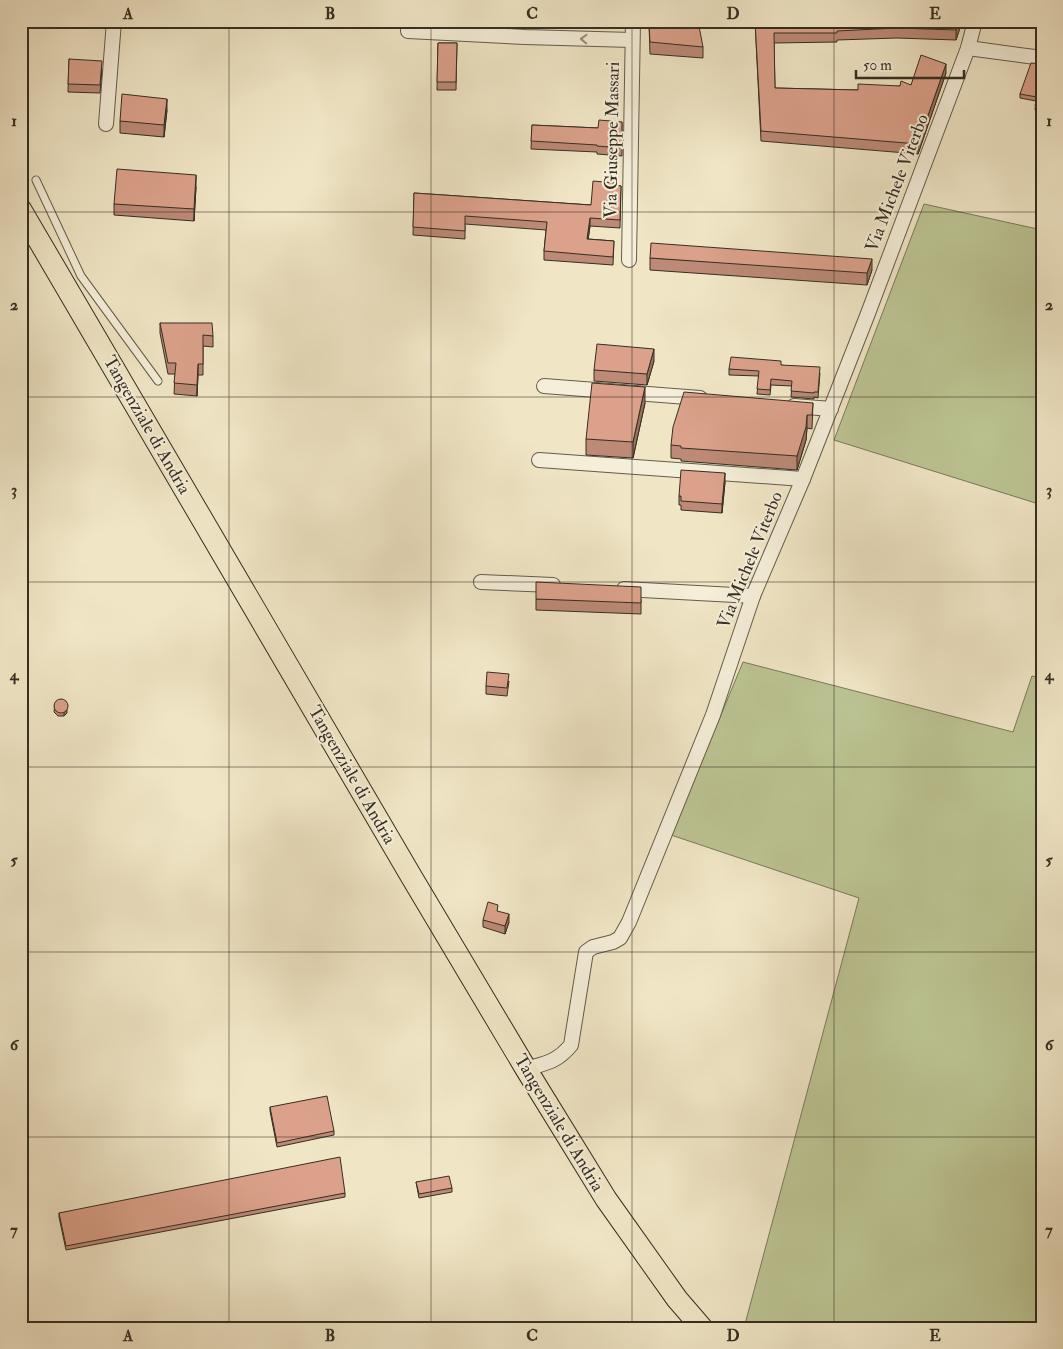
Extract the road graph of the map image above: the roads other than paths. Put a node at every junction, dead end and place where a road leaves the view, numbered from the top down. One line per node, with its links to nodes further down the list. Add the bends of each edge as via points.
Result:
1 (114, 21): 8 (street)
2 (633, 21): 5 (street, Via Giuseppe Massari)
3 (975, 21): 6 (street, Via Michele Viterbo)
4 (408, 26): 5 (street, one-way to 4, via 525,37)
5 (632, 40): 11 (street, Via Giuseppe Massari)
6 (968, 48): 7 (street); 17 (street, Via Michele Viterbo)
7 (1042, 58)
8 (106, 124)
9 (36, 180): 12 (lane)
10 (21, 210): 12 (main road, Tangenziale di Andria)
11 (629, 260)
12 (76, 285): 13 (lane); 24 (main road, Tangenziale di Andria, via 411,876)
13 (158, 381)
14 (544, 386): 15 (street)
15 (712, 399)
16 (781, 405): 17 (street)
17 (831, 408): 19 (street, Via Michele Viterbo)
18 (539, 460): 19 (street)
19 (803, 479): 23 (street, Via Michele Viterbo)
20 (481, 582): 21 (street)
21 (569, 586)
22 (608, 588): 23 (street)
23 (753, 596): 24 (street, Via Michele Viterbo, via 713,715 629,922 620,938 586,952 571,1045 554,1061)
24 (526, 1069): 25 (main road, Tangenziale di Andria, via 606,1200 677,1299)
25 (702, 1328)

